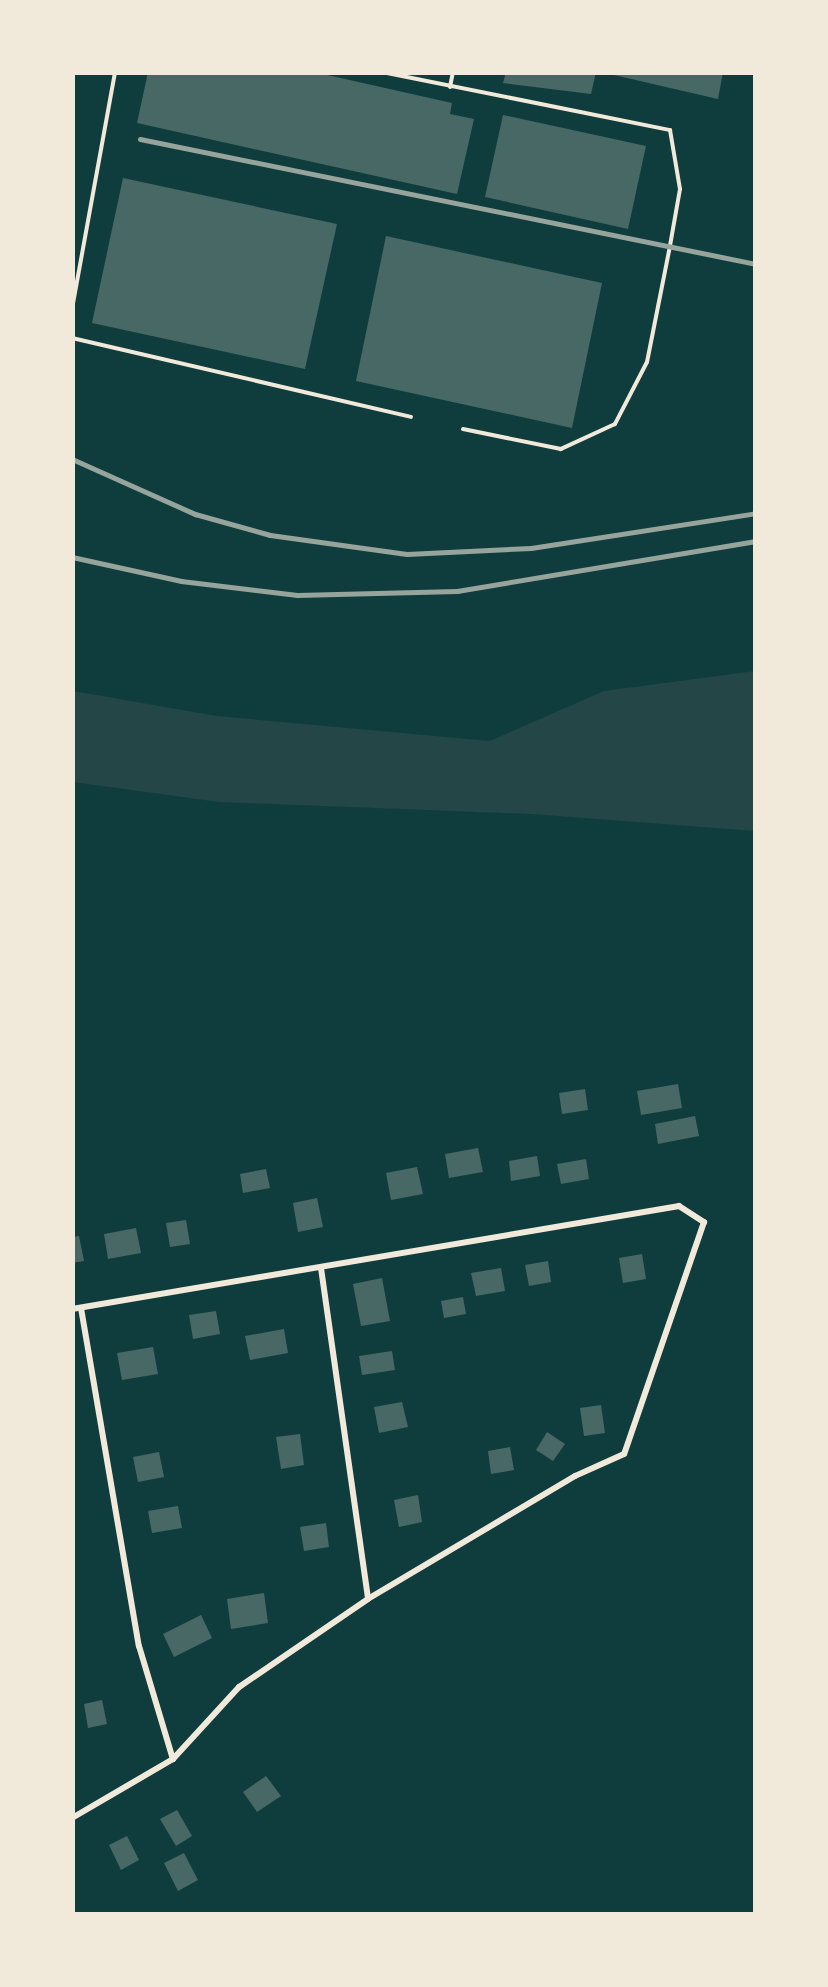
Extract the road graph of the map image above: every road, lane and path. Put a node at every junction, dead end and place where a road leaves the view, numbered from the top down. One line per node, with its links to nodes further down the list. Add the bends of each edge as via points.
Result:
1 (114, 72): 5 (lane)
2 (382, 72): 4 (lane)
3 (453, 72): 4 (lane)
4 (450, 87): 8 (lane, via 670,130 680,189 647,362 615,424 560,449)
5 (72, 309)
6 (72, 338): 7 (lane)
7 (411, 417)
8 (463, 429)
9 (321, 1268): 10 (street); 11 (street); 11 (street, via 679,1206 704,1222 624,1454 575,1476)
10 (77, 1308): 12 (street, via 139,1646)
11 (368, 1599): 12 (street, via 239,1687)
12 (173, 1759): 13 (street)
13 (72, 1818)

